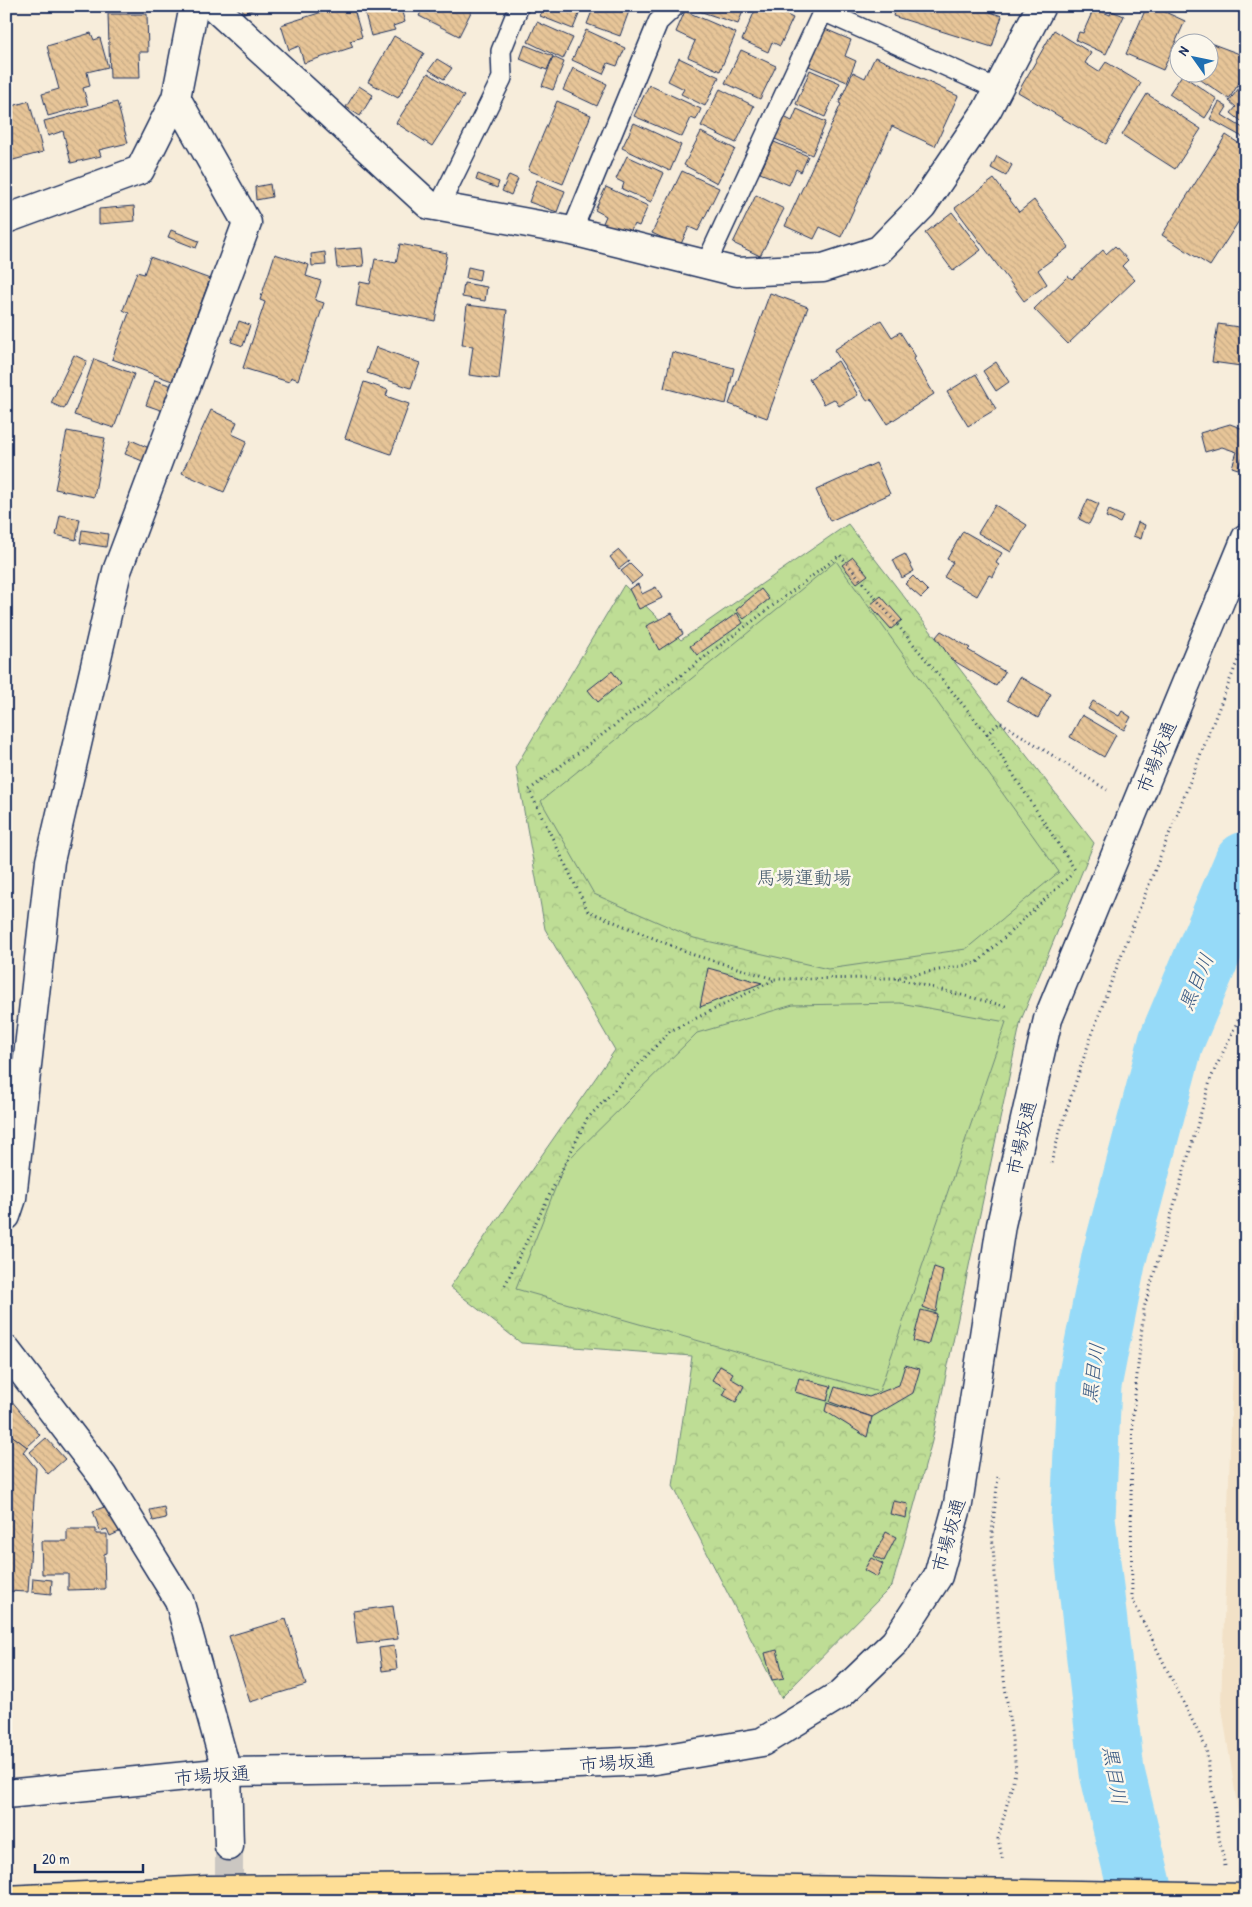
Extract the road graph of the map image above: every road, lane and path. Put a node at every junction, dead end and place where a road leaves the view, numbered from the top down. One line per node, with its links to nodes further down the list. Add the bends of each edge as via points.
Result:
1 (194, 6): 7 (street)
2 (213, 6): 8 (street, via 430,204)
3 (519, 6): 8 (lane, via 501,51 502,78)
4 (675, 6): 10 (lane, via 658,22)
5 (1041, 6): 6 (street)
6 (997, 89): 11 (street, via 987,110 922,206 878,250 823,268 737,272); 11 (lane, via 822,11)
7 (176, 98): 9 (street, via 140,170); 21 (street, via 247,223 117,571 50,861 12,1198)
8 (439, 206): 10 (street)
9 (6, 219)
10 (572, 231): 11 (street)
11 (706, 264)
12 (1246, 538): 15 (street, 市場坂通)
13 (1246, 640): 20 (path, via 1105,998)
14 (987, 734): 15 (path, via 1000,722); 16 (path, via 1076,871 977,963); 17 (path, via 840,555 529,790 588,911 694,955)
15 (1135, 808): 25 (street, 市場坂通, via 1048,1019 1001,1224 958,1504 938,1576 895,1642 841,1694 762,1742 649,1761 459,1770)
16 (895, 978): 17 (path); 19 (path)
17 (774, 979): 22 (path, via 670,1031 587,1119)
18 (1246, 1003): 29 (path, via 1211,1078 1144,1308 1133,1414 1131,1497 1132,1599 1206,1748)
19 (1010, 1007)
20 (1049, 1170)
21 (6, 1216)
22 (505, 1285)
23 (6, 1350): 25 (street, via 103,1476 179,1600)
24 (998, 1474): 28 (path, via 992,1533 1001,1656 1016,1769 998,1839)
25 (227, 1772): 26 (street, 市場坂通); 27 (street)
26 (6, 1794)
27 (229, 1846)
28 (1004, 1865)
29 (1227, 1874)
30 (1246, 1898): 31 (highway, bridge, via 630,1887 206,1890)
31 (6, 1900)

